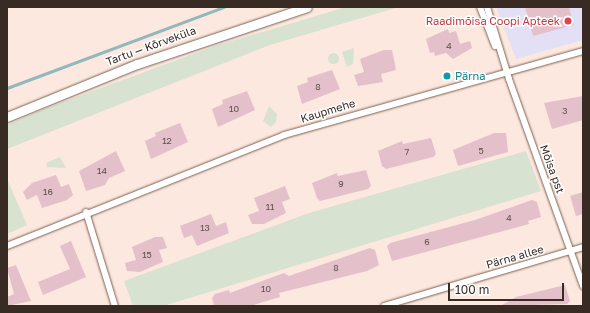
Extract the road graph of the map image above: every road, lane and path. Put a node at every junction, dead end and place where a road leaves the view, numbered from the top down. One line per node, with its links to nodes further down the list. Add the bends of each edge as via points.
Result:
1 (307, 7): 7 (main road, Tartu — Kõrveküla, via 137,64)
2 (480, 7): 5 (street, Mõisa pst)
3 (487, 7): 5 (street, Mõisa pst)
4 (583, 51): 6 (street, Kaupmehe)
5 (502, 60): 6 (street, Mõisa pst)
6 (506, 71): 8 (street, Kaupmehe, via 284,135); 11 (street, Mõisa pst)
7 (7, 117)
8 (86, 212): 9 (street, Kaupmehe); 13 (street)
9 (7, 246)
10 (583, 247): 11 (street, Pärna allee)
11 (570, 251): 12 (street, Mõisa pst); 14 (street, Pärna allee)
12 (583, 286)
13 (115, 306)
14 (384, 306)

